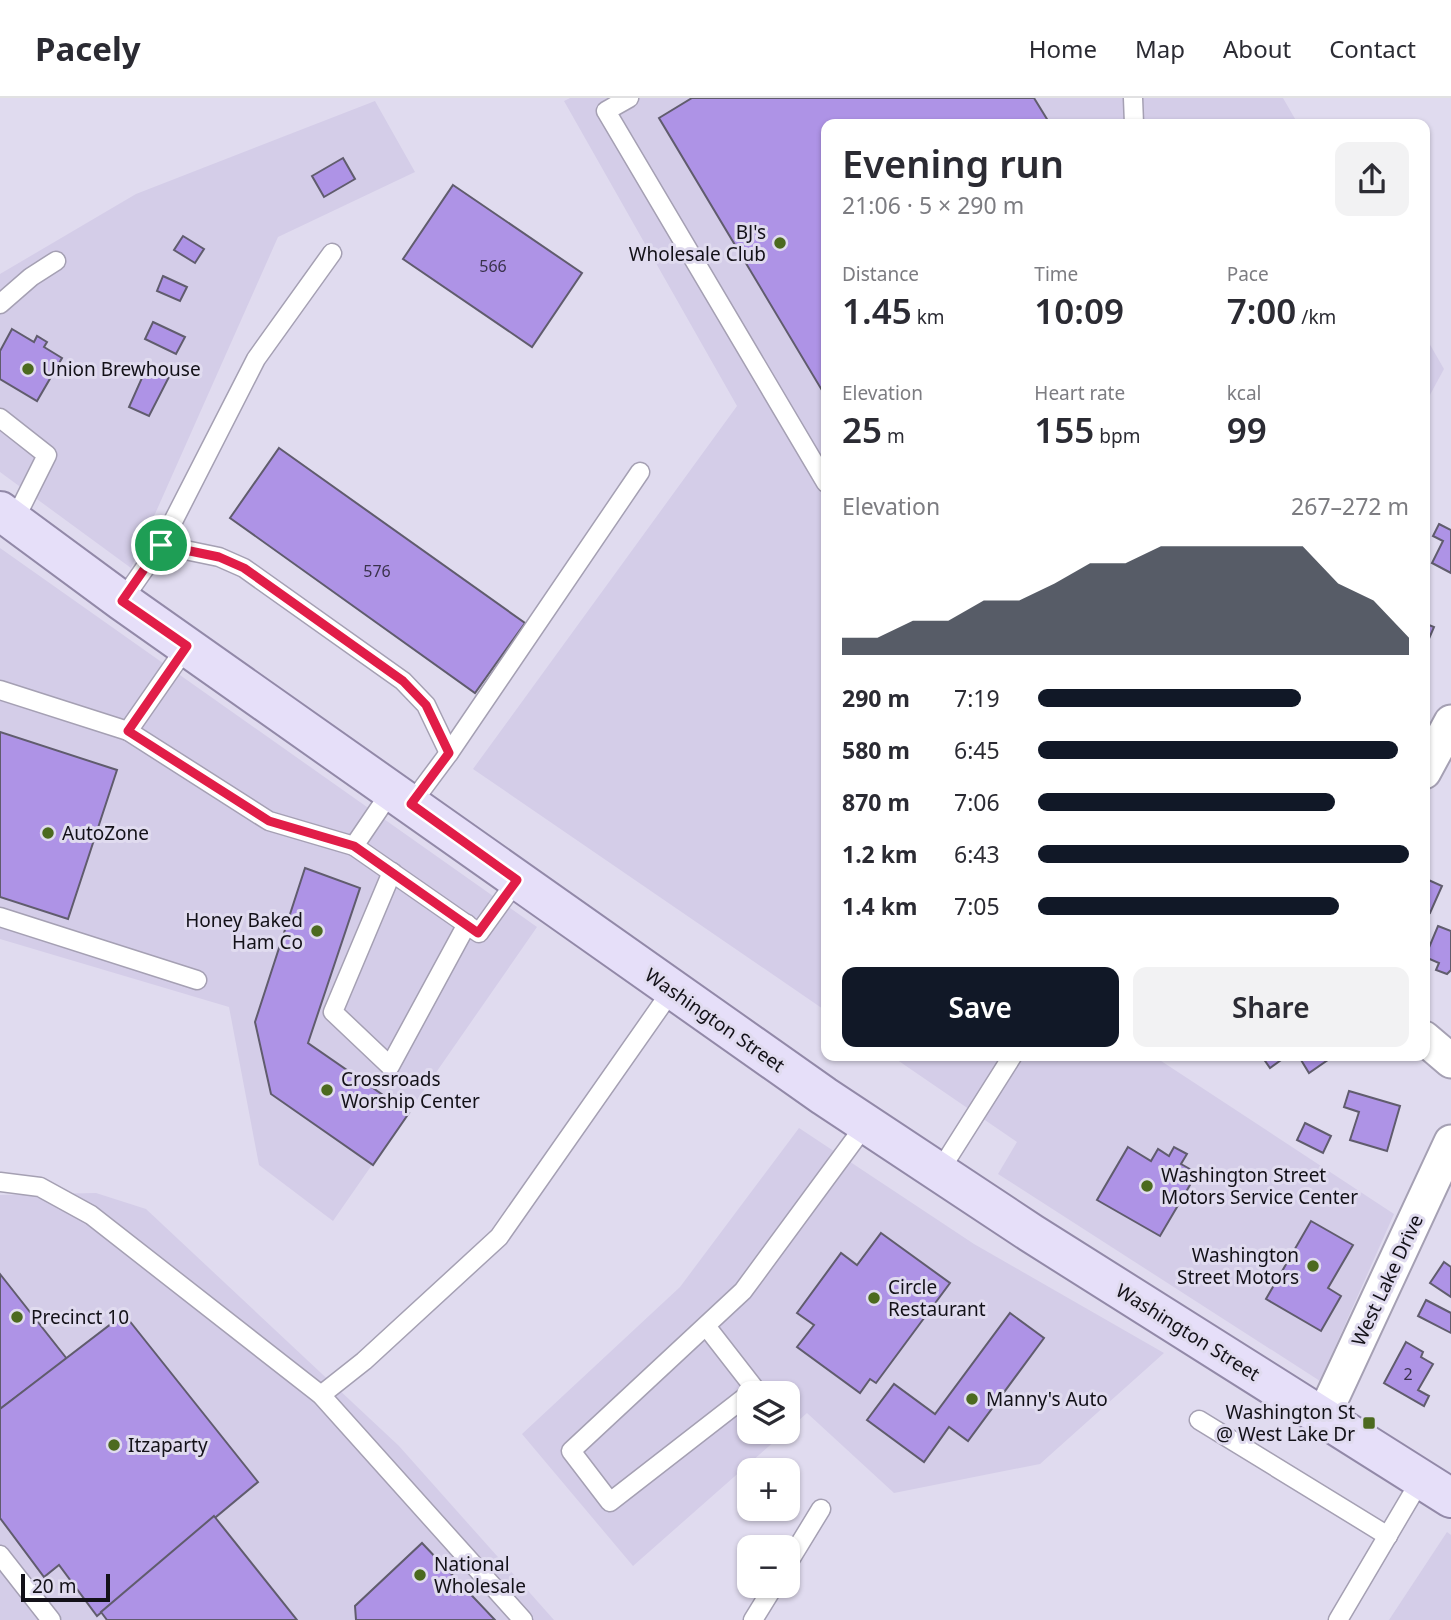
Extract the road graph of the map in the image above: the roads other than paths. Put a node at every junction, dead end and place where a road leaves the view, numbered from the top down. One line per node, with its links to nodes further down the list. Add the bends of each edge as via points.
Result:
1 (629, 98): 9 (lane, via 606,111)
2 (1133, 98): 3 (lane)
3 (1133, 119)
4 (332, 253): 11 (lane, via 256,359)
5 (56, 261): 6 (lane)
6 (0, 304)
7 (0, 418): 10 (lane, via 47,455)
8 (640, 472): 17 (lane)
9 (821, 475)
10 (7, 516): 12 (main road, Washington Street)
11 (161, 545): 12 (lane); 17 (lane, via 219,557 244,568 403,681 426,705)
12 (122, 601): 13 (main road, Washington Street)
13 (187, 646): 16 (lane); 19 (main road, Washington Street)
14 (0, 690): 16 (lane)
15 (1451, 722): 18 (street)
16 (128, 731): 20 (lane, via 269,821)
17 (449, 753): 19 (lane)
18 (1430, 761)
19 (401, 797): 20 (lane); 22 (main road, Washington Street)
20 (354, 846): 21 (lane)
21 (392, 872): 24 (lane); 24 (lane, via 332,1012 390,1066)
22 (517, 880): 24 (lane, via 478,933); 26 (main road, Washington Street)
23 (0, 916): 25 (lane)
24 (467, 924)
25 (197, 980)
26 (672, 990): 30 (main road, Washington Street); 36 (lane, via 499,1237)
27 (1430, 1043): 29 (street)
28 (1009, 1061): 32 (lane)
29 (1451, 1061)
30 (866, 1124): 32 (main road, Washington Street); 34 (lane, via 743,1291)
31 (1451, 1142): 38 (street, West Lake Drive)
32 (939, 1172): 38 (main road, Washington Street)
33 (0, 1182): 36 (lane, via 40,1187 91,1215)
34 (706, 1326): 35 (lane); 37 (lane, via 570,1451 610,1503)
35 (749, 1381)
36 (321, 1395): 47 (lane)
37 (737, 1404)
38 (1323, 1416): 40 (main road, Washington Street)
39 (1199, 1420): 42 (lane)
40 (1435, 1490): 42 (lane)
41 (821, 1509): 43 (lane)
42 (1388, 1536): 49 (lane)
43 (800, 1543)
44 (0, 1555): 46 (lane)
45 (767, 1598): 48 (lane)
46 (51, 1620)
47 (523, 1620)
48 (753, 1620)
49 (1338, 1620)

